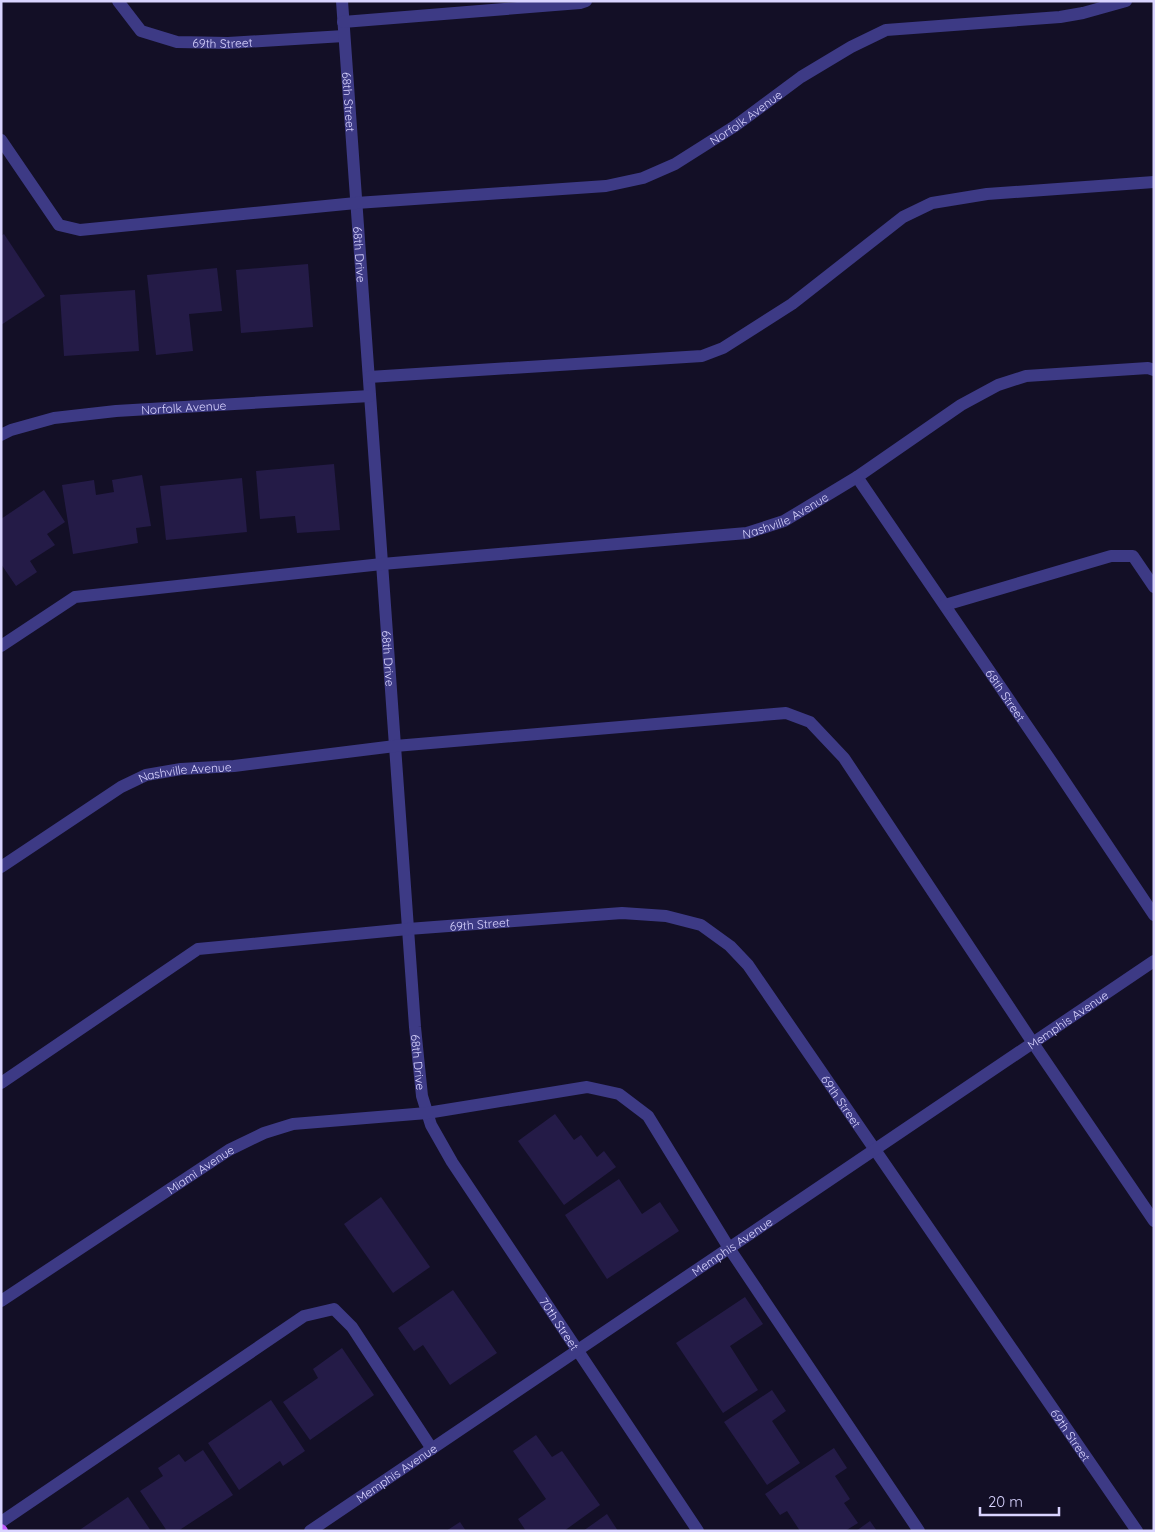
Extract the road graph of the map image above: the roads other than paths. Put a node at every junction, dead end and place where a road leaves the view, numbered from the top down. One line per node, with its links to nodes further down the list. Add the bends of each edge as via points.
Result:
1 (118, 1): 6 (street, 69th Street, via 141,31 177,42 228,43)
2 (342, 1): 5 (street, 68th Street)
3 (586, 1): 5 (street)
4 (1126, 1): 9 (street, Norfolk Avenue, via 1060,17 886,30 801,78 675,164 643,178 606,186)
5 (344, 22): 6 (street, 68th Street)
6 (344, 36): 9 (street, 68th Street)
7 (1, 140): 9 (street, Norfolk Avenue, via 58,225 80,230)
8 (1154, 182): 11 (street, via 986,194 932,203 903,217 792,304 723,348 702,356)
9 (356, 203): 11 (street, 68th Drive)
10 (1154, 370): 14 (street, Nashville Avenue, via 1026,376 998,385 961,405)
11 (369, 377): 12 (street, 68th Drive)
12 (370, 396): 13 (street, Norfolk Avenue, via 107,412 54,418); 15 (street, 68th Drive)
13 (1, 435)
14 (857, 477): 15 (street, Nashville Avenue, via 784,521 747,533); 17 (street, 68th Street)
15 (382, 564): 18 (street, Nashville Avenue, via 75,597); 19 (street, 68th Drive)
16 (1154, 587): 17 (street, via 1133,556 1111,556)
17 (945, 605): 21 (street, 68th Street)
18 (1, 646)
19 (395, 746): 20 (street, Nashville Avenue, via 146,775 122,787); 22 (street, 68th Drive); 24 (street, Nashville Avenue, via 786,713 810,722 844,758)
20 (1, 867)
21 (1154, 915)
22 (408, 929): 25 (street, 69th Street, via 198,949); 26 (street, 68th Drive, via 422,1096); 27 (street, 69th Street, via 622,913 666,916 702,925 730,946 748,965)
23 (1154, 961): 24 (street, Memphis Avenue)
24 (1033, 1043): 27 (street, Memphis Avenue); 28 (street, Nashville Avenue)
25 (1, 1083)
26 (428, 1113): 29 (street, Miami Avenue, via 587,1086 619,1094 648,1116); 30 (street, Miami Avenue, via 293,1124 264,1133 228,1150); 31 (street, 70th Street, via 431,1125 452,1162)
27 (875, 1149): 29 (street, Memphis Avenue); 37 (street, 69th Street)
28 (1154, 1221)
29 (729, 1248): 31 (street, Memphis Avenue); 36 (street, Miami Avenue)
30 (1, 1301)
31 (577, 1350): 32 (street, Memphis Avenue); 35 (street, 70th Street)
32 (432, 1448): 33 (street, via 352,1327 334,1310 304,1316); 34 (street, Memphis Avenue)
33 (1, 1522)
34 (310, 1531)
35 (698, 1531)
36 (919, 1531)
37 (1137, 1531)

